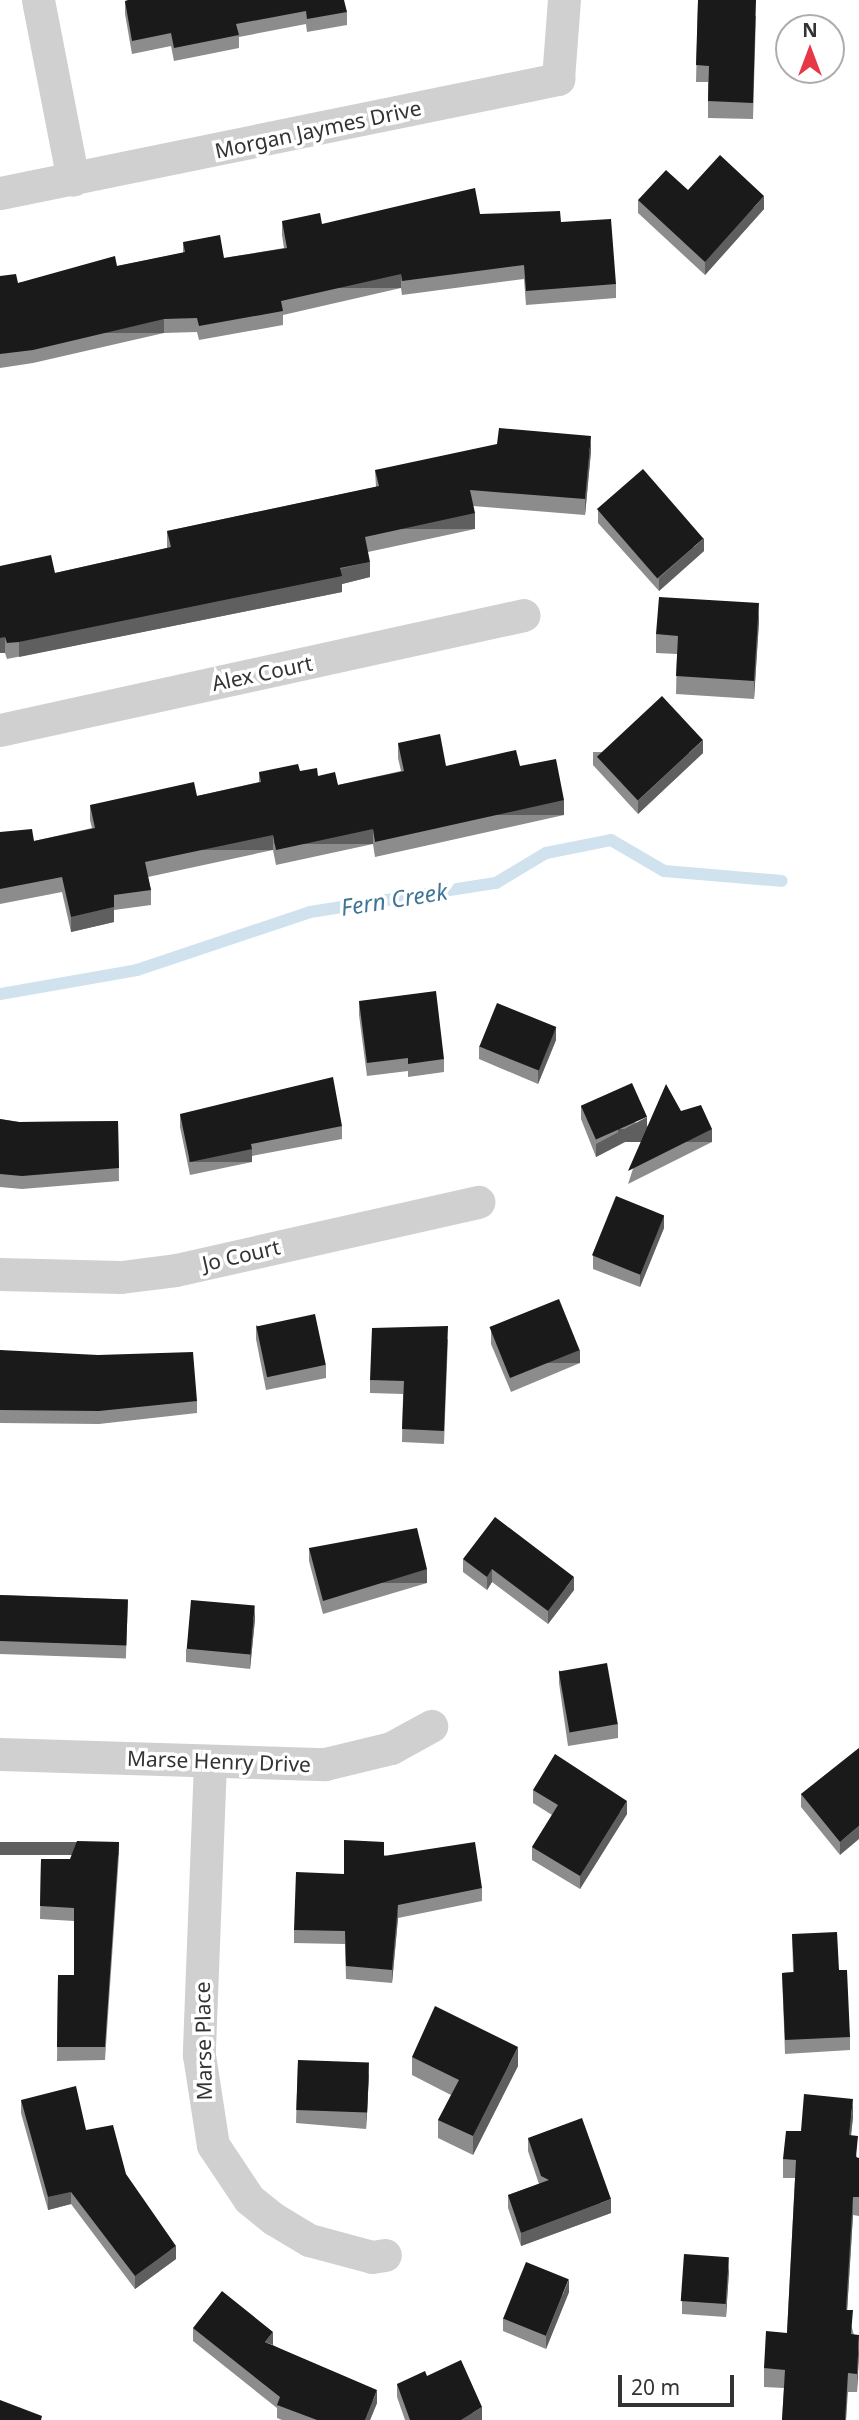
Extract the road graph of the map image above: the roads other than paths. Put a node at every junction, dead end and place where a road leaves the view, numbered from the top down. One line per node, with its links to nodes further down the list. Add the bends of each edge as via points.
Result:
1 (38, 0): 3 (street)
2 (564, 0): 3 (street, Morgan Jaymes Drive, via 558,79)
3 (73, 180): 4 (street, Morgan Jaymes Drive)
4 (0, 193)
5 (524, 615): 6 (street, Alex Court)
6 (0, 730)
7 (478, 1202): 8 (street, Jo Court, via 176,1270 121,1277)
8 (0, 1274)
9 (431, 1726): 11 (street, Marse Henry Drive, via 391,1748 325,1764)
10 (0, 1754): 11 (street, Marse Henry Drive)
11 (210, 1762): 12 (street, Marse Place, via 199,2055 213,2145 249,2199 274,2219 309,2239 372,2257)
12 (385, 2255)

